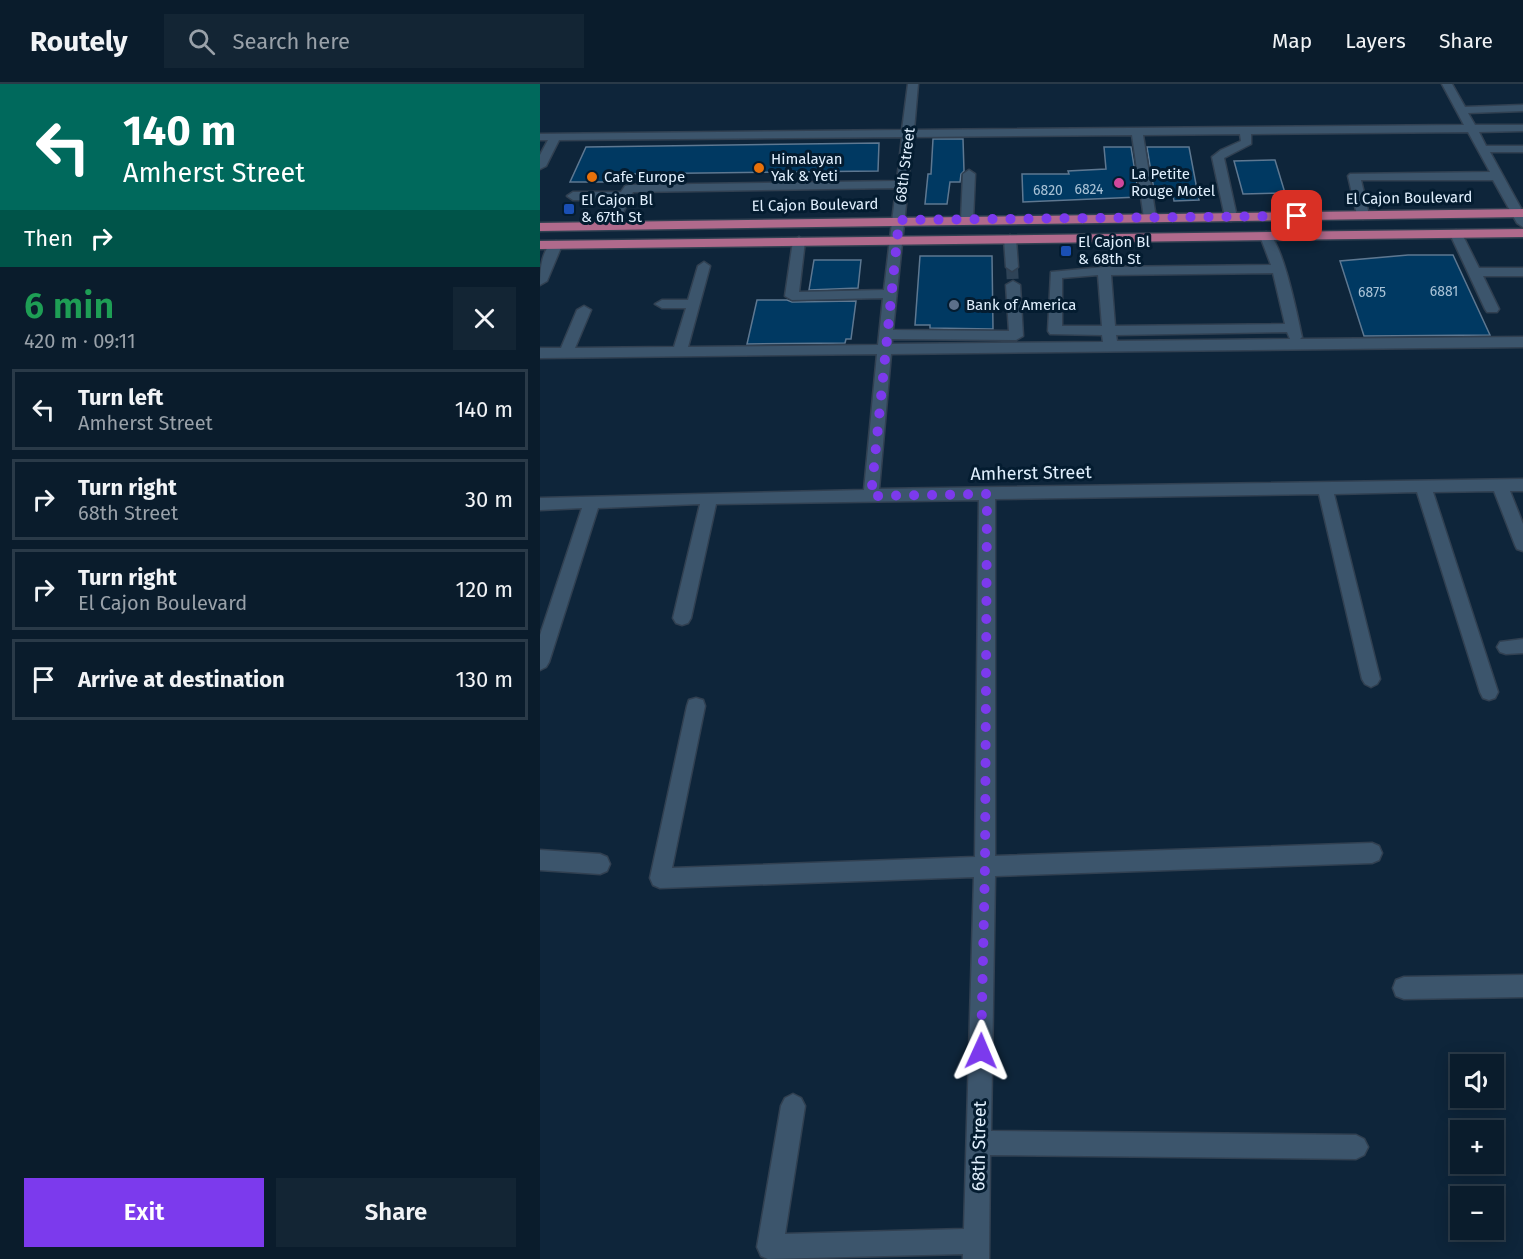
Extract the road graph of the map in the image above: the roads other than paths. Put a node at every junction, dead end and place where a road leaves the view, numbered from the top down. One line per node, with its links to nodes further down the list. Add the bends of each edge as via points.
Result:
1 (913, 84): 9 (street, 68th Street)
2 (1447, 84): 4 (street)
3 (1523, 108): 4 (street)
4 (1462, 110): 5 (street)
5 (1473, 128): 6 (street); 7 (street); 12 (street)
6 (1523, 128)
7 (1245, 130): 8 (street); 21 (street, via 1245,145 1218,158)
8 (1137, 132): 9 (street); 23 (street)
9 (909, 134): 11 (street); 17 (street, 68th Street)
10 (540, 137): 11 (street)
11 (555, 137): 14 (street)
12 (1484, 149): 13 (street); 16 (street)
13 (1523, 149)
14 (540, 166)
15 (969, 174): 25 (street)
16 (1498, 176): 20 (street, via 1354,176); 22 (street)
17 (903, 184): 19 (street, via 629,189); 24 (street, 68th Street)
18 (573, 196): 19 (street)
19 (625, 196): 26 (street)
20 (1363, 215): 21 (main road, El Cajon Boulevard); 22 (main road, El Cajon Boulevard)
21 (1231, 217): 23 (main road, El Cajon Boulevard)
22 (1521, 217)
23 (1150, 218): 25 (main road, El Cajon Boulevard)
24 (899, 220): 25 (main road, El Cajon Boulevard); 26 (main road, El Cajon Boulevard); 32 (street, 68th Street)
25 (967, 220)
26 (611, 225): 27 (main road, El Cajon Boulevard)
27 (540, 226)
28 (1523, 233): 29 (main road)
29 (1456, 234): 30 (main road); 40 (street)
30 (1266, 236): 31 (main road); 38 (street)
31 (1010, 239): 32 (main road); 37 (street)
32 (897, 240): 33 (main road); 44 (street, 68th Street)
33 (799, 242): 35 (main road); 44 (street, via 792,296)
34 (540, 245): 35 (main road)
35 (556, 245): 42 (street)
36 (704, 266): 46 (street)
37 (1012, 267)
38 (1279, 269): 39 (street); 49 (street)
39 (1104, 271): 51 (street); 51 (street, via 1056,275 1055,331)
40 (1474, 272): 41 (street); 47 (street)
41 (1523, 272)
42 (540, 280)
43 (1013, 285): 50 (street, via 1016,336)
44 (890, 294): 50 (street, 68th Street)
45 (662, 304): 46 (street)
46 (693, 304): 55 (street)
47 (1492, 309)
48 (584, 310): 57 (street)
49 (1293, 328): 51 (street); 53 (street)
50 (886, 334): 54 (street, 68th Street)
51 (1110, 338): 53 (street); 54 (street)
52 (1523, 342): 53 (street)
53 (1296, 343)
54 (884, 350): 55 (street); 63 (street, 68th Street)
55 (680, 352): 57 (street)
56 (540, 353): 57 (street)
57 (566, 353)
58 (1523, 485): 59 (street, Amherst Street)
59 (1500, 486): 60 (street, Amherst Street); 67 (street)
60 (1423, 487): 61 (street, Amherst Street); 71 (street)
61 (1325, 488): 62 (street, Amherst Street); 70 (street)
62 (987, 494): 63 (street, Amherst Street); 76 (street, 68th Street)
63 (871, 496): 64 (street, Amherst Street)
64 (709, 498): 65 (street, Amherst Street); 68 (street)
65 (592, 501): 66 (street, Amherst Street); 69 (street)
66 (540, 504)
67 (1523, 545)
68 (682, 618)
69 (540, 662)
70 (1371, 679)
71 (1489, 692)
72 (696, 706): 76 (street, via 660,878)
73 (1372, 854): 76 (street)
74 (540, 860): 75 (street)
75 (600, 864)
76 (985, 866): 80 (street, 68th Street)
77 (1523, 986): 78 (street)
78 (1404, 988)
79 (793, 1106): 82 (street, via 770,1247)
80 (979, 1143): 81 (street); 82 (street, 68th Street)
81 (1356, 1147)
82 (976, 1250)

